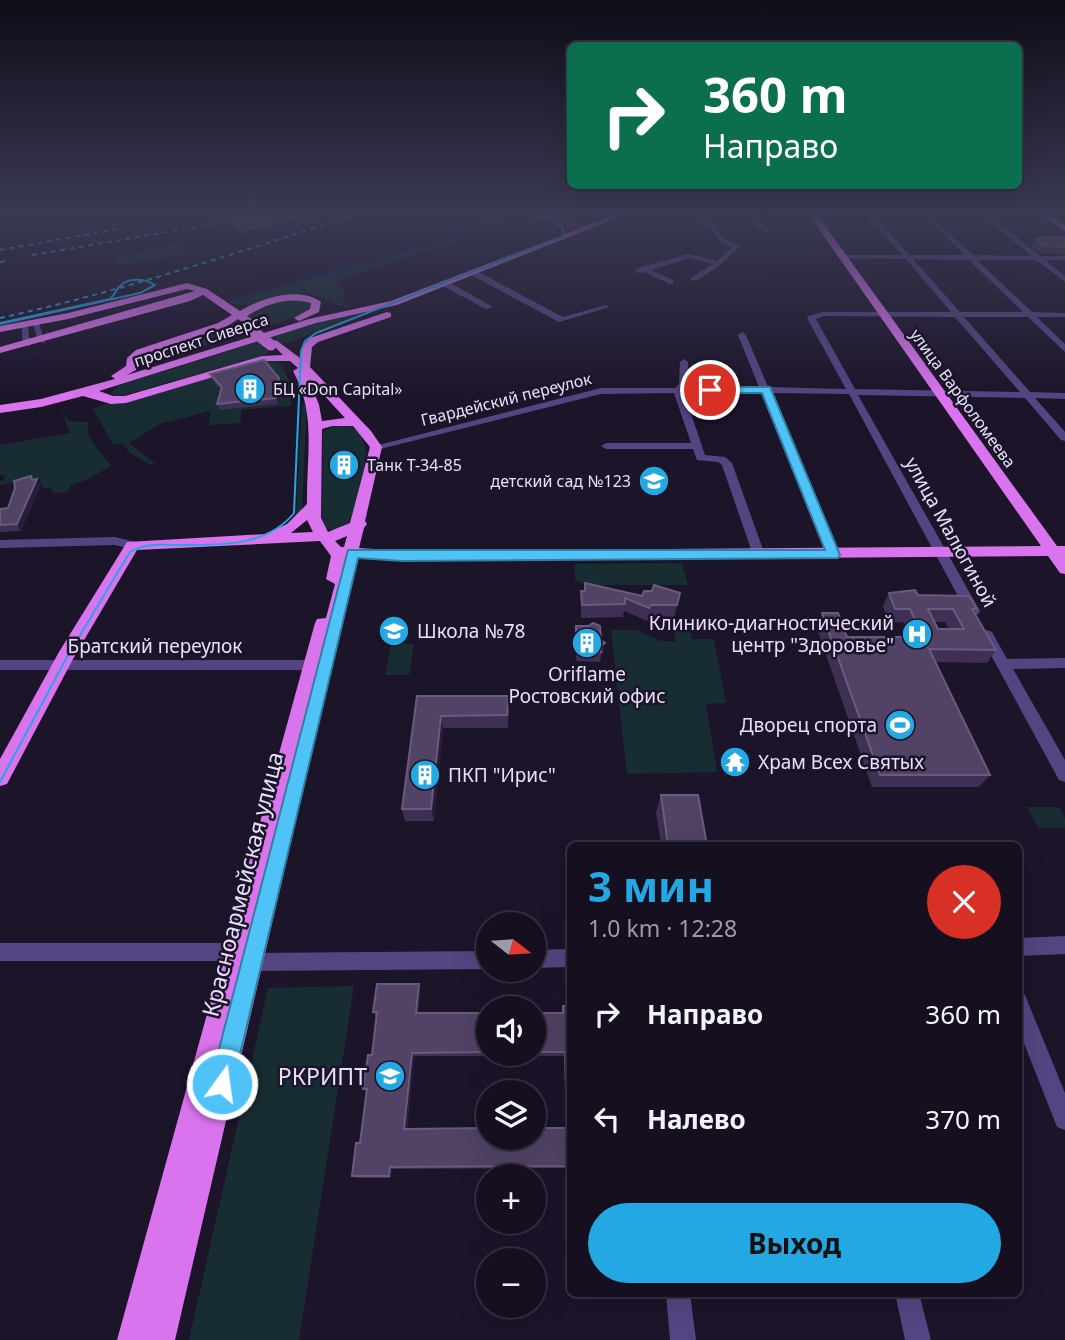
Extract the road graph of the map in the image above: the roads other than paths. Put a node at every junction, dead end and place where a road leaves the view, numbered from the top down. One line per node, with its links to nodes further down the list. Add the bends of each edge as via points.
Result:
1 (466, 275): 10 (main road, проспект Сиверса)
2 (477, 275): 15 (street, via 562,320)
3 (652, 275): 9 (street)
4 (702, 275): 8 (street)
5 (855, 275): 18 (main road, улица Варфоломеева)
6 (922, 275): 19 (street)
7 (989, 275): 20 (street)
8 (693, 279)
9 (670, 282)
10 (444, 283): 13 (main road, проспект Сиверса); 14 (street)
11 (204, 291): 12 (main road); 17 (main road); 22 (main road, via 178,287)
12 (187, 299): 17 (main road); 26 (main road)
13 (409, 301): 16 (main road, проспект Сиверса); 30 (main road, via 306,341); 36 (main road, via 314,340 307,345); 37 (main road, проспект Сиверса, via 313,321)
14 (489, 307)
15 (606, 307)
16 (344, 310): 17 (main road, via 301,295); 23 (main road, проспект Сиверса)
17 (232, 313): 23 (main road, via 291,298 318,304 309,314); 30 (main road, bridge); 35 (main road, via 225,326 144,353 137,360); 37 (main road, via 222,325 140,352)
18 (883, 314): 19 (street); 41 (street, улица Малюгиной, via 811,318); 42 (main road, улица Варфоломеева)
19 (958, 315): 20 (street); 44 (street)
20 (1030, 315): 21 (street); 31 (street)
21 (1065, 315)
22 (68, 316): 24 (main road); 26 (main road, via 69,326)
23 (288, 323): 35 (main road, проспект Сиверса)
24 (29, 324): 25 (main road); 28 (street); 29 (street)
25 (0, 329)
26 (82, 330): 28 (main road)
27 (742, 335): 39 (street)
28 (41, 341): 29 (main road)
29 (27, 344): 32 (main road)
30 (275, 345): 33 (main road); 36 (main road); 37 (main road, via 262,356 128,396 110,396)
31 (1065, 349)
32 (0, 350)
33 (287, 358): 40 (main road, via 266,358 118,400); 48 (main road, via 310,385)
34 (684, 362): 38 (street, via 684,385)
35 (158, 363): 37 (main road, проспект Сиверса)
36 (304, 366): 47 (main road)
37 (121, 378): 40 (main road, проспект Сиверса)
38 (678, 390): 39 (street, Гвардейский переулок); 51 (street, Гвардейский переулок, via 586,393); 52 (street)
39 (766, 390): 41 (street, Гвардейский переулок); 62 (street)
40 (76, 391): 45 (main road); 46 (main road, проспект Сиверса)
41 (852, 391): 42 (street, Гвардейский переулок); 60 (street, улица Малюгиной)
42 (939, 393): 44 (street, Гвардейский переулок); 59 (main road, улица Варфоломеева)
43 (1065, 396): 44 (street, Гвардейский переулок)
44 (1030, 397): 49 (street)
45 (0, 400)
46 (0, 410)
47 (356, 422): 48 (main road); 51 (main road)
48 (316, 427): 53 (main road)
49 (1065, 438)
50 (606, 446): 52 (street)
51 (376, 447): 54 (main road, Красноармейская улица)
52 (699, 452): 61 (street, via 727,463)
53 (313, 506): 55 (main road, via 292,527); 58 (main road, via 314,518)
54 (360, 524): 58 (main road, Красноармейская улица); 58 (main road, via 342,534)
55 (266, 539): 57 (main road); 58 (main road)
56 (0, 544): 57 (street, via 115,541)
57 (132, 545): 67 (main road)
58 (337, 547): 61 (main road, via 402,556); 68 (main road, Красноармейская улица, via 339,562); 74 (main road, Красноармейская улица)
59 (1059, 551): 60 (main road); 63 (main road, улица Варфоломеева)
60 (939, 552): 62 (main road); 65 (street, улица Малюгиной)
61 (759, 555): 62 (main road)
62 (834, 555)
63 (1065, 569)
64 (1065, 663): 65 (street)
65 (1004, 664): 69 (street, улица Малюгиной)
66 (0, 665): 67 (street, Братский переулок)
67 (61, 665): 68 (street, Братский переулок); 70 (main road)
68 (311, 665): 74 (main road, Красноармейская улица)
69 (1065, 775)
70 (0, 778)
71 (1065, 945): 72 (street)
72 (1022, 947)
73 (0, 951): 74 (street)
74 (244, 957): 77 (street); 82 (main road, Красноармейская улица); 83 (main road, Красноармейская улица)
75 (567, 958): 76 (street)
76 (546, 959)
77 (476, 960)
78 (1022, 1012): 79 (street)
79 (1065, 1119)
80 (678, 1297): 84 (street)
81 (908, 1297): 85 (street)
82 (133, 1340)
83 (159, 1340)
84 (683, 1340)
85 (918, 1340)

